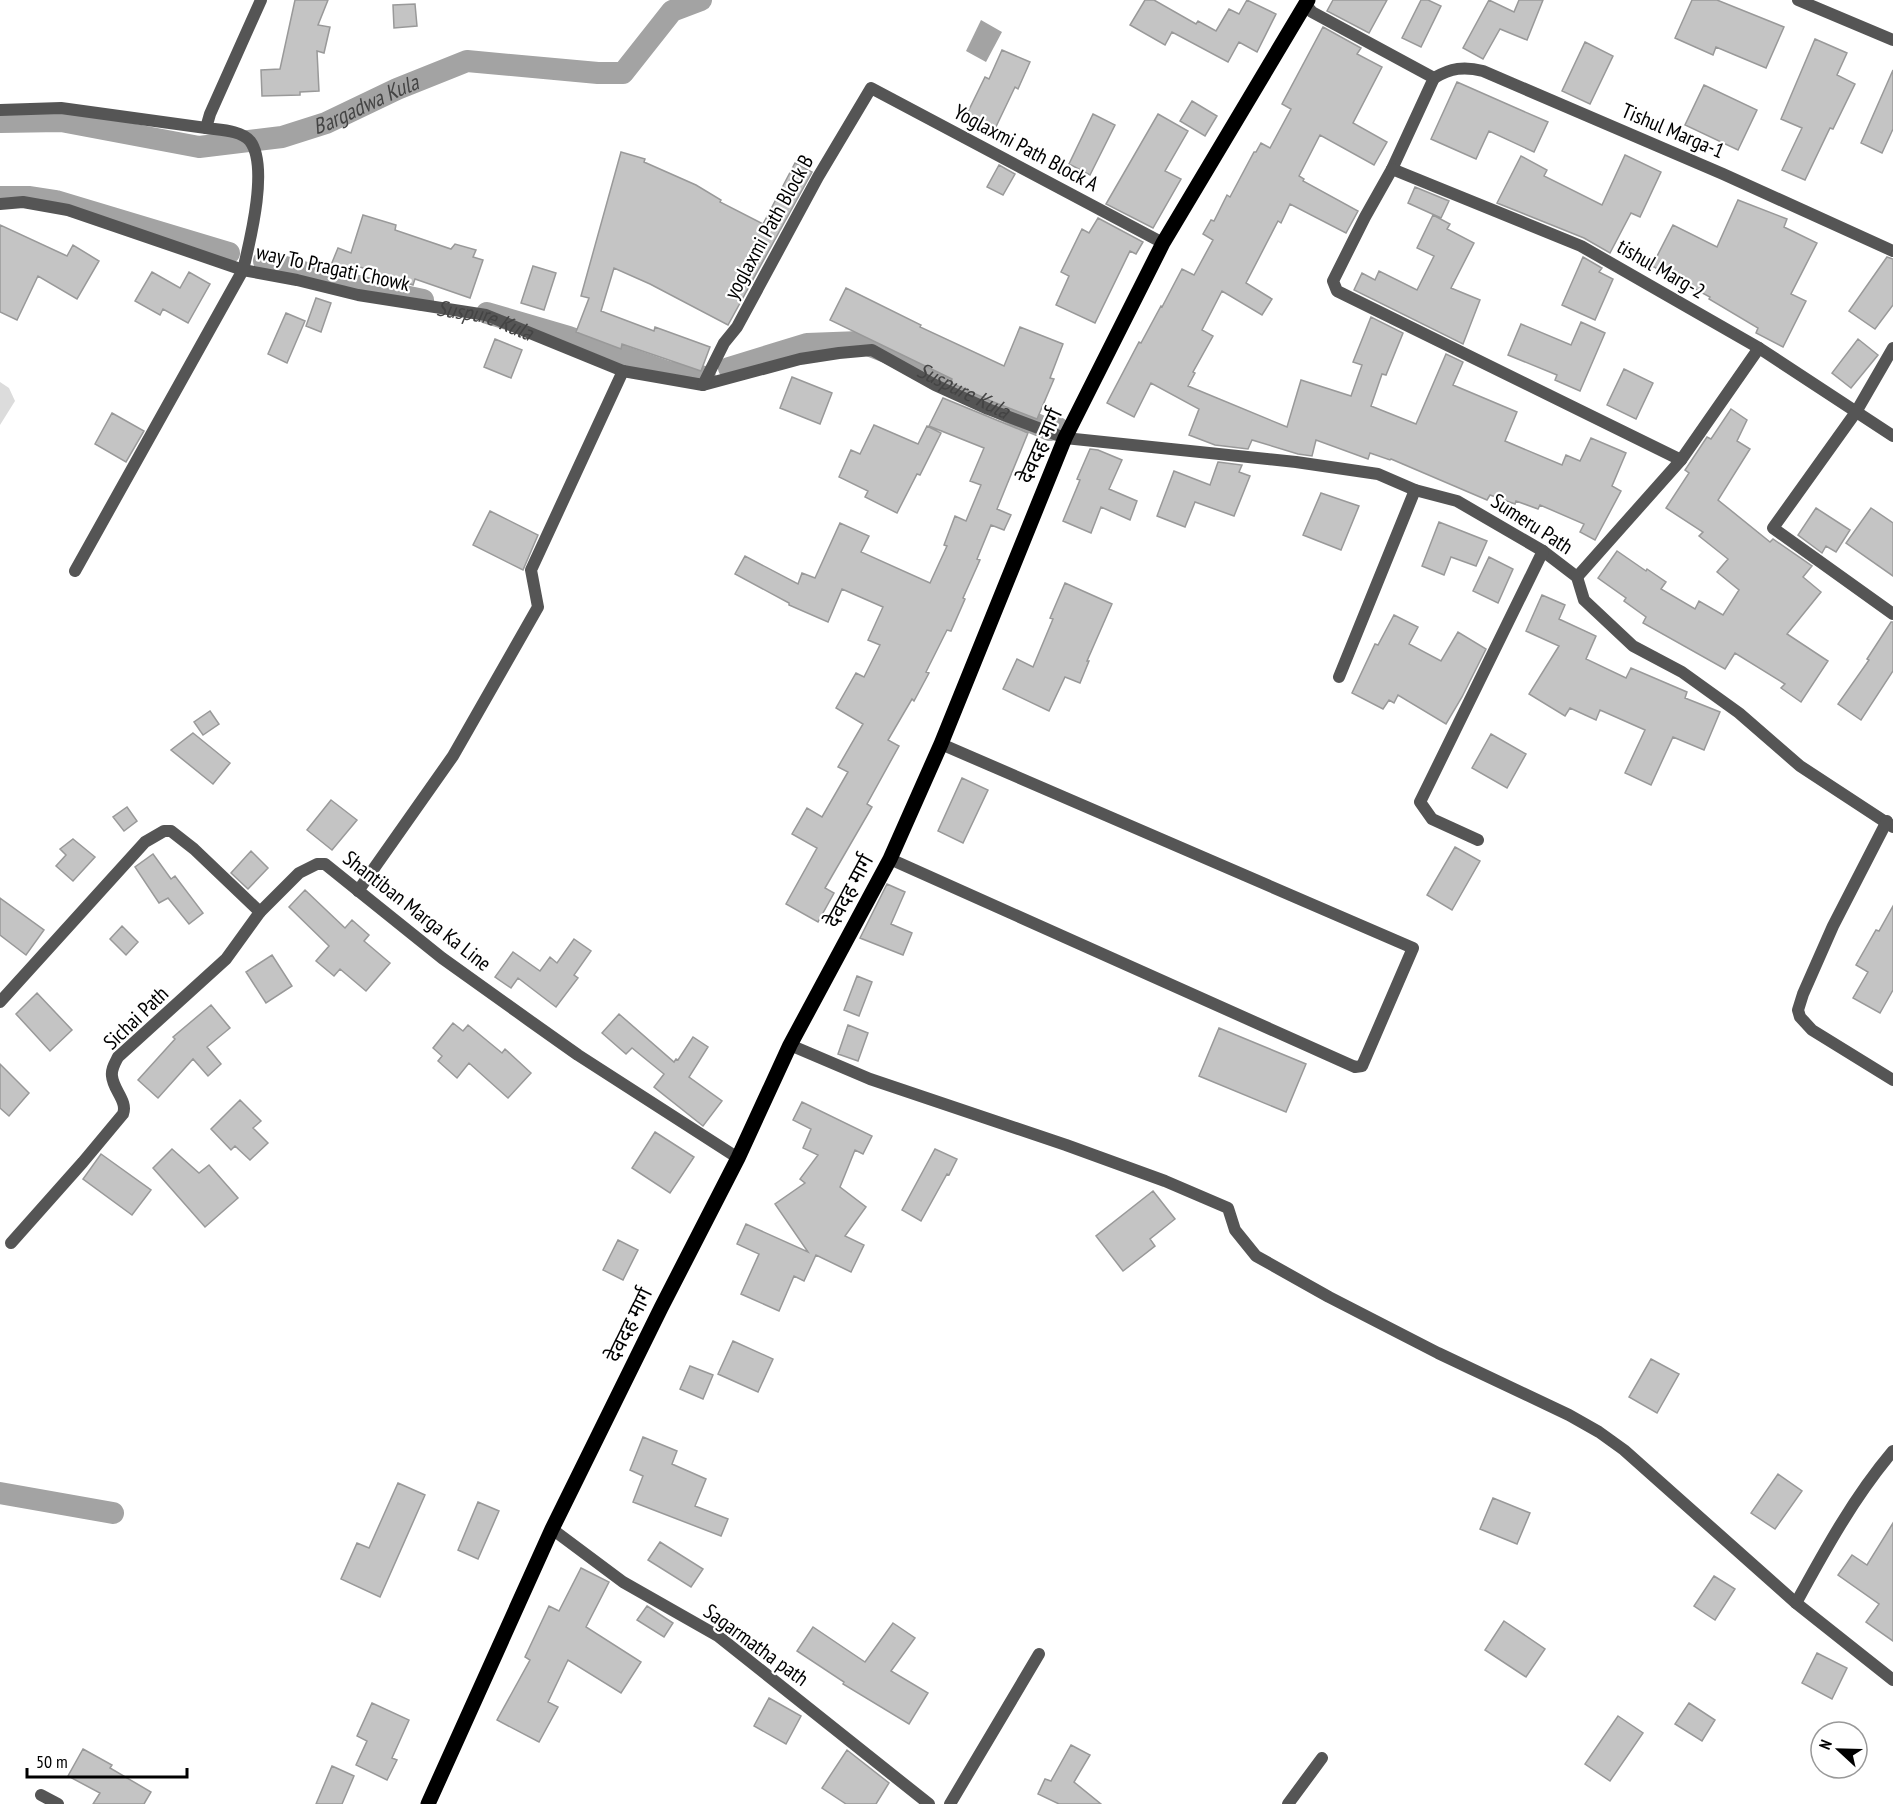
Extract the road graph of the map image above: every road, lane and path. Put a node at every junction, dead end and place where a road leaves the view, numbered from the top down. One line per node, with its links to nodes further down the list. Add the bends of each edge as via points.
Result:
1 (261, 0): 8 (street)
2 (1798, 0): 4 (street)
3 (1307, 2): 5 (street, via 1312,12); 11 (main road, देवदह मार्ग)
4 (1893, 40)
5 (1434, 78): 9 (street); 12 (street, Tishul Marga-1, via 1458,68 1483,71)
6 (871, 88): 11 (street, Yoglaxmi Path Block A); 17 (street, yoglaxmi Path Block B)
7 (0, 110): 8 (street, via 61,108)
8 (206, 128): 13 (street, via 249,139 255,151 255,223)
9 (1392, 169): 14 (street, tishul Marg-2, via 1581,246); 21 (street, via 1333,281 1337,291)
10 (0, 204): 13 (street, way To Pragati Chowk, via 23,202 68,210)
11 (1163, 243): 20 (main road, देवदह मार्ग)
12 (1893, 251)
13 (243, 270): 16 (street, way To Pragati Chowk, via 358,295 486,315); 24 (street)
14 (1759, 348): 18 (street, tishul Marg-2); 21 (street)
15 (1893, 348): 18 (street)
16 (623, 371): 17 (street, way To Pragati Chowk); 32 (street, via 531,570 538,607 453,756)
17 (703, 385): 20 (street, way To Pragati Chowk, via 800,359 872,350 935,385)
18 (1856, 412): 19 (street, tishul Marg-2); 26 (street, via 1773,528)
19 (1893, 436)
20 (1065, 438): 22 (street, Sumeru Path, via 1378,474); 28 (main road, देवदह मार्ग)
21 (1681, 460): 25 (street)
22 (1415, 490): 23 (street, Sumeru Path, via 1457,501); 27 (street)
23 (1543, 551): 25 (street, Sumeru Path); 30 (street, via 1420,802 1432,819)
24 (75, 571)
25 (1577, 577): 29 (street, Sumeru Path, via 1584,600 1633,646 1682,672 1800,766)
26 (1893, 614)
27 (1339, 676)
28 (941, 744): 31 (main road, देवदह मार्ग); 31 (street, via 1413,948 1362,1066 1355,1067)
29 (1890, 824): 36 (street, via 1833,926 1798,1010 1802,1022 1812,1030)
30 (1478, 840)
31 (890, 859): 35 (main road, देवदह मार्ग)
32 (358, 891): 33 (street, Shantiban Marga Ka Line, via 325,864 317,864 299,873); 37 (street, Shantiban Marga Ka Line, via 442,958 578,1055)
33 (260, 912): 34 (street, via 194,849 171,831 164,831 146,842); 38 (street, Sichai Path, via 226,959 118,1057 112,1077 125,1109 123,1114)
34 (0, 1002)
35 (790, 1045): 37 (main road, देवदह मार्ग); 41 (street, via 870,1079 1066,1145 1228,1208 1235,1230 1256,1256 1339,1303 1599,1432)
36 (1893, 1080)
37 (738, 1158): 40 (main road, देवदह मार्ग)
38 (11, 1243)
39 (1893, 1451): 41 (street, via 1834,1534)
40 (552, 1529): 47 (main road, देवदह मार्ग); 48 (street, Sagarmatha path, via 623,1582 718,1636)
41 (1796, 1603): 43 (street)
42 (1039, 1654): 49 (street)
43 (1893, 1680)
44 (1322, 1758): 50 (street)
45 (41, 1795): 46 (street)
46 (58, 1804)
47 (428, 1804)
48 (929, 1804)
49 (950, 1804)
50 (1288, 1804)

